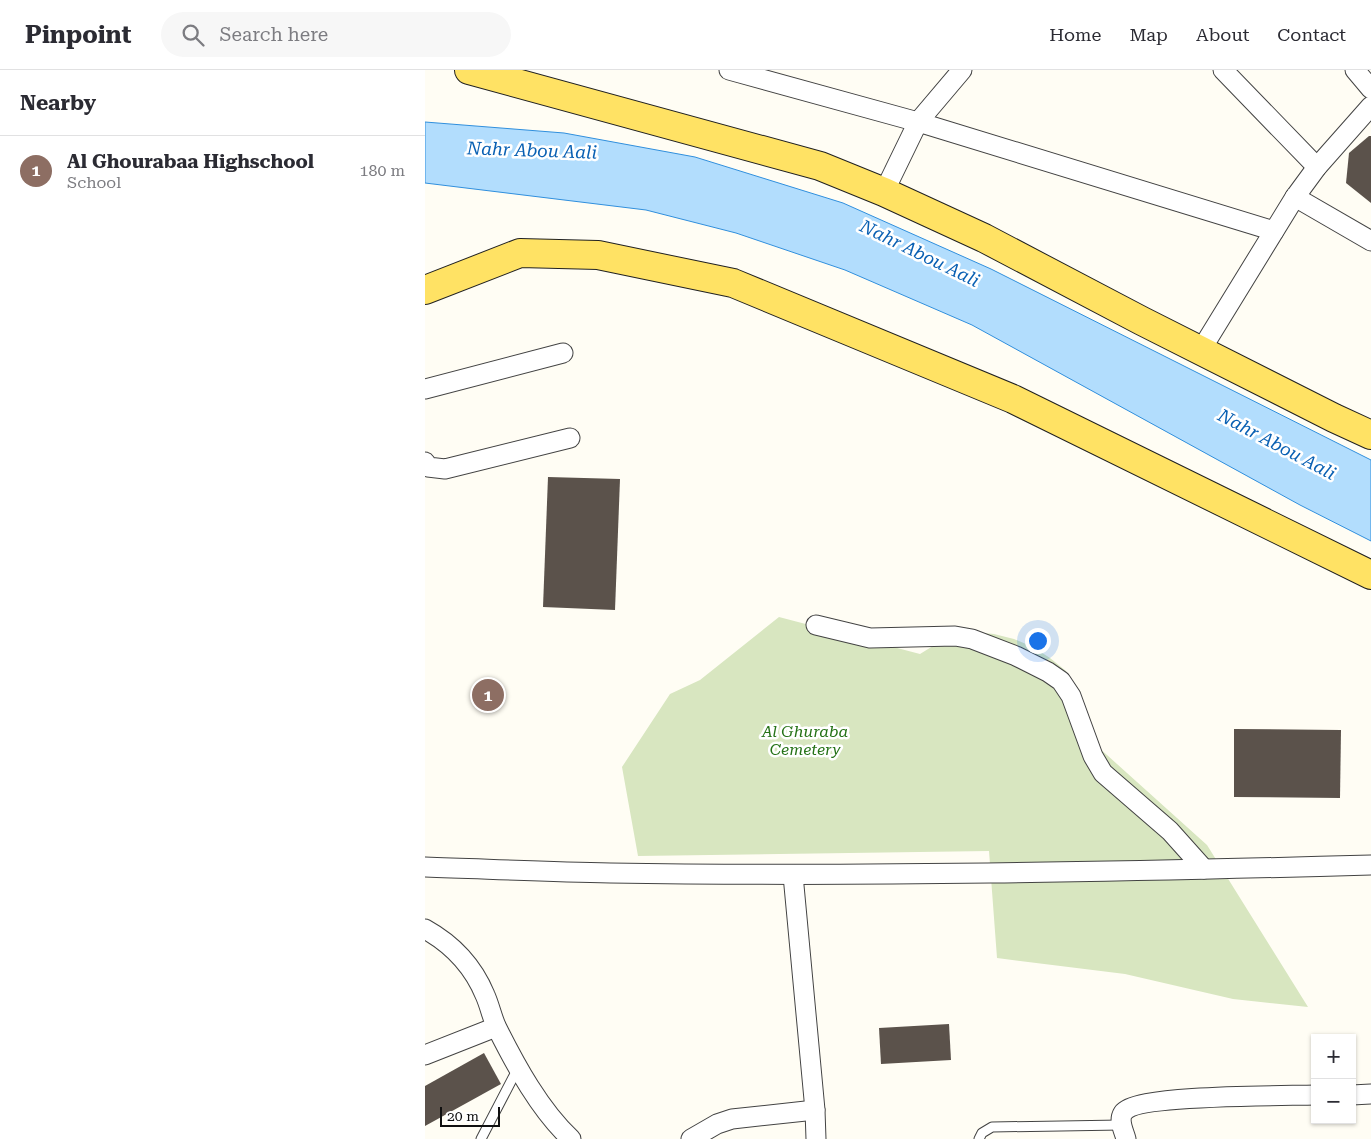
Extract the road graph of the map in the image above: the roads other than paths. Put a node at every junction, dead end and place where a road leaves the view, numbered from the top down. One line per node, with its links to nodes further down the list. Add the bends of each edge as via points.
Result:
1 (729, 70): 8 (street)
2 (962, 70): 8 (street)
3 (1223, 70): 9 (street)
4 (1355, 70): 6 (street)
5 (481, 72): 10 (main road, via 820,166)
6 (1371, 89)
7 (1371, 106): 9 (street)
8 (917, 122): 10 (street); 12 (street)
9 (1317, 167): 11 (street)
10 (884, 192): 15 (main road, via 984,238)
11 (1295, 197): 12 (street); 13 (street)
12 (1274, 231): 15 (street)
13 (1371, 241)
14 (425, 290): 21 (main road, via 520,253 598,254 733,283 1013,399)
15 (1201, 350): 18 (main road)
16 (563, 353): 17 (street)
17 (425, 388)
18 (1371, 435)
19 (570, 438): 20 (street, via 445,469 428,466)
20 (425, 462)
21 (1371, 575)
22 (816, 625): 25 (street, via 870,638 955,636 972,639 1048,672 1061,681 1071,696 1093,756 1103,773 1169,831)
23 (1371, 865): 25 (street)
24 (425, 867): 26 (street)
25 (1204, 870): 26 (street)
26 (793, 875): 34 (street)
27 (425, 929): 28 (street, via 441,938 466,962 477,978)
28 (497, 1027): 29 (street); 30 (street)
29 (425, 1055)
30 (519, 1066): 36 (lane); 37 (street, via 549,1117)
31 (1371, 1094): 33 (street)
32 (1311, 1095): 35 (street, via 1148,1102 1123,1113)
33 (1356, 1095)
34 (815, 1110): 38 (street, via 732,1119); 39 (street)
35 (1124, 1132): 40 (lane, via 992,1127)
36 (481, 1139)
37 (571, 1139)
38 (691, 1139)
39 (816, 1139)
40 (979, 1139)

